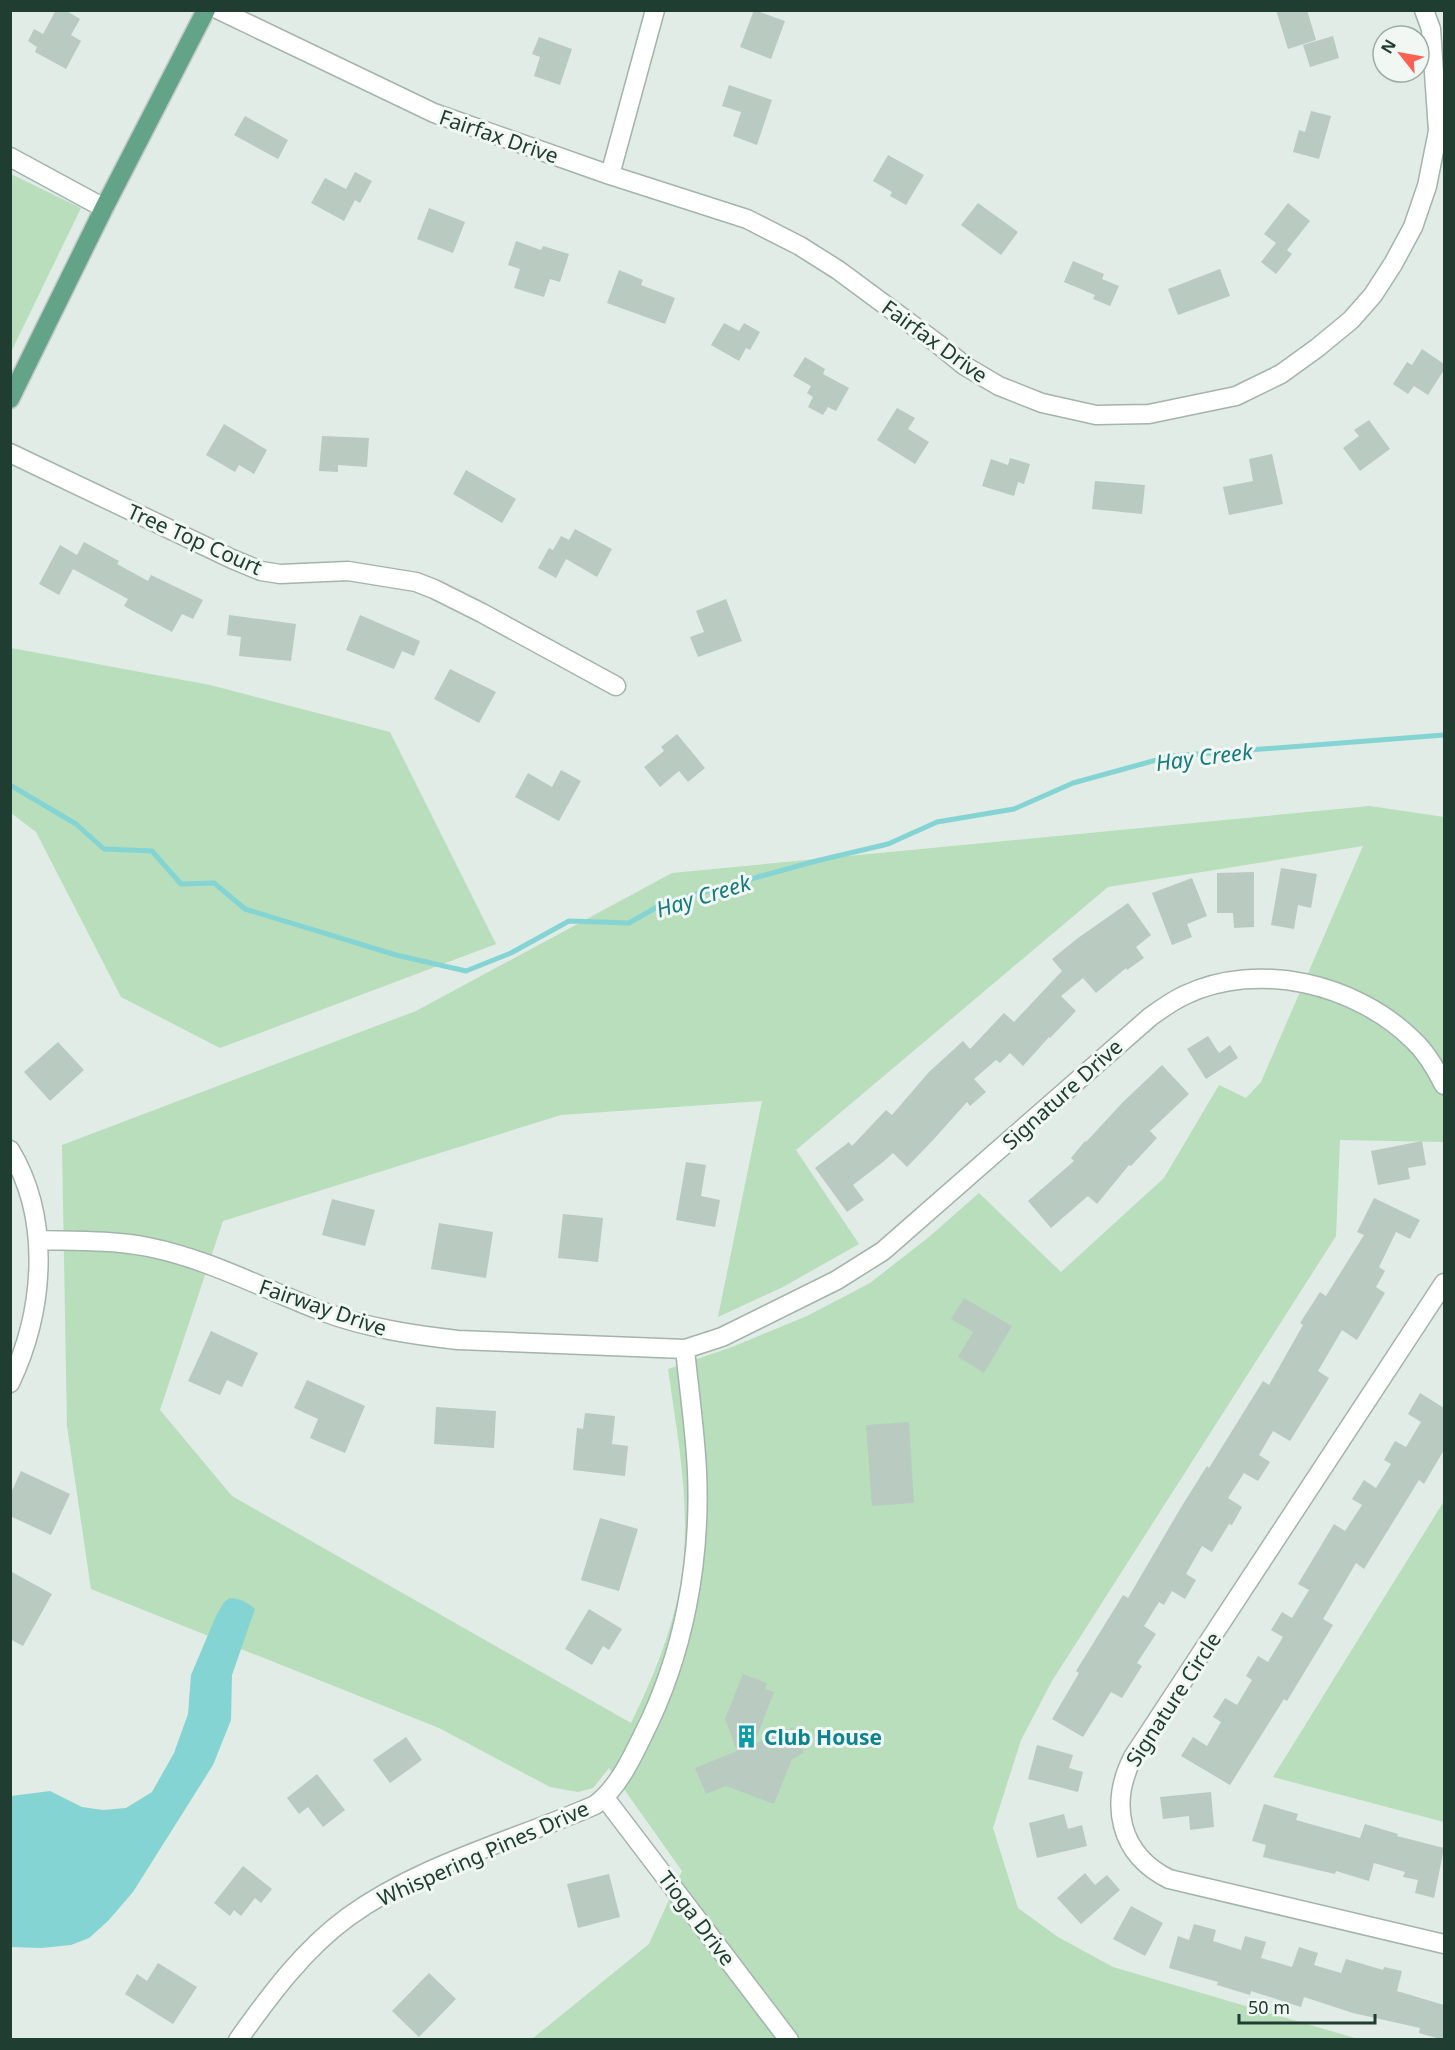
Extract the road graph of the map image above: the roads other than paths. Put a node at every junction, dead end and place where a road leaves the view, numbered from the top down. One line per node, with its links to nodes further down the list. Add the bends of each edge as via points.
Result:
1 (206, 10): 8 (main road)
2 (219, 10): 7 (street, Fairfax Drive, via 434,113)
3 (655, 10): 7 (street)
4 (1424, 10): 5 (street, Fairfax Drive)
5 (1440, 70): 7 (street, Fairfax Drive, via 1438,131 1427,186 1413,227 1373,295 1351,320 1281,374 1236,396 1149,414 1096,415 1042,403 999,386 965,366 800,246 747,219)
6 (10, 157): 8 (street)
7 (610, 175)
8 (104, 208): 9 (main road)
9 (10, 399)
10 (10, 453): 11 (street, Tree Top Court, via 261,571 348,571 427,586)
11 (616, 686)
12 (1444, 1085): 16 (street, Signature Drive, via 1426,1055 1403,1031 1370,1007 1337,992 1272,980 1226,982 1186,994 1150,1017 883,1251 837,1280 722,1337)
13 (10, 1150): 14 (street, via 26,1185)
14 (38, 1240): 16 (street, Fairway Drive, via 147,1247 198,1262 347,1320 424,1336); 17 (street, via 34,1317)
15 (1444, 1283): 19 (street, Signature Circle, via 1133,1757 1122,1782 1120,1810 1126,1835 1138,1856 1168,1879)
16 (685, 1349): 18 (street, Whispering Pines Drive, via 697,1470 691,1586 680,1639 653,1716)
17 (10, 1383)
18 (604, 1798): 20 (street, Whispering Pines Drive, via 412,1880 368,1904 314,1947 274,1990); 21 (street, Tioga Drive)
19 (1444, 1944)
20 (238, 2040)
21 (789, 2040)

